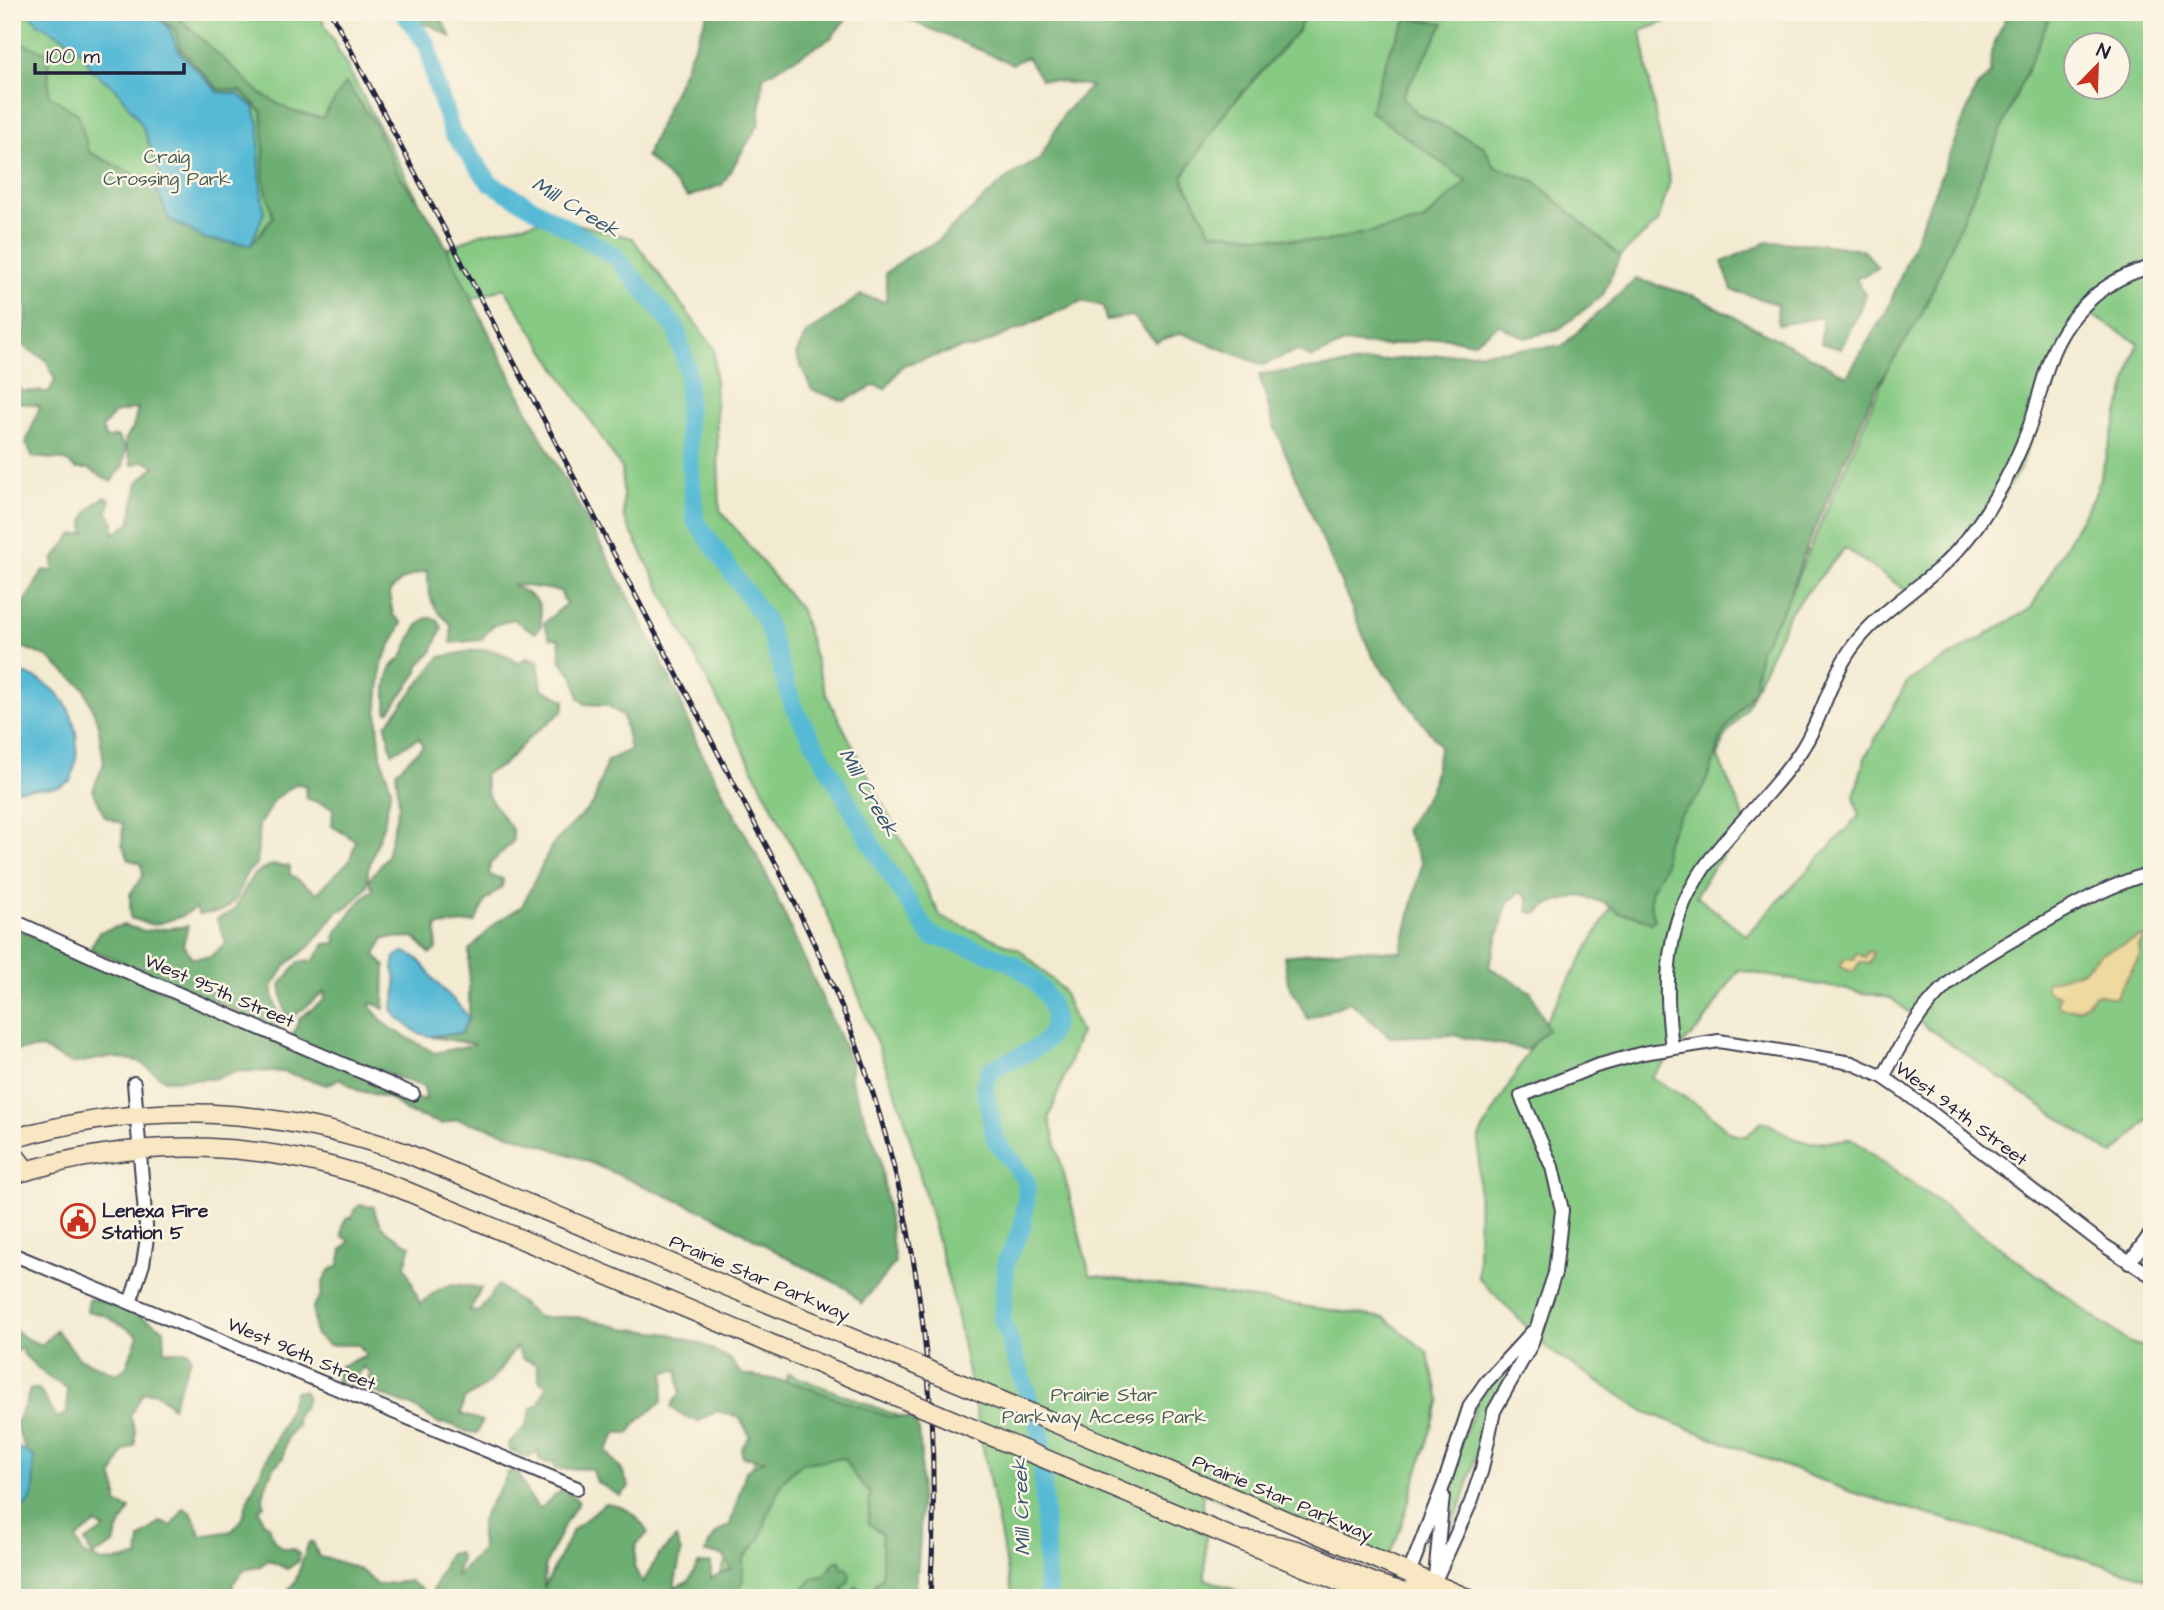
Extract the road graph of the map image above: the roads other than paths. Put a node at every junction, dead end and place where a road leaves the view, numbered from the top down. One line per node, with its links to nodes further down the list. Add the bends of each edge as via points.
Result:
1 (2152, 267): 4 (street, via 2106,287 2069,323 2052,355 2021,448 1983,517 1942,566 1858,640 1841,663 1801,751 1699,876 1683,905 1669,955)
2 (2152, 873): 5 (street, via 2126,880 2070,908 1964,970 1929,1004)
3 (12, 920): 7 (street, West 95th Street)
4 (1672, 1048): 5 (street, West 94th Street, via 1719,1041 1853,1063); 18 (street, West 94th Street, via 1597,1066 1521,1096 1552,1167 1562,1210 1555,1273)
5 (1883, 1077): 15 (street, West 94th Street)
6 (134, 1083): 8 (street)
7 (412, 1094)
8 (137, 1114): 9 (main road, Prairie Star Parkway, via 74,1123); 10 (street); 22 (main road, Prairie Star Parkway, bridge, via 251,1116 325,1128 379,1144)
9 (12, 1139)
10 (141, 1149): 12 (main road); 17 (street, via 146,1251); 21 (main road, bridge, via 243,1149 364,1175)
11 (12, 1152): 12 (main road)
12 (20, 1173)
13 (2152, 1232): 15 (street)
14 (12, 1254): 17 (street, West 96th Street)
15 (2129, 1263): 16 (street, West 94th Street)
16 (2152, 1276)
17 (130, 1303): 20 (street, West 96th Street)
18 (1540, 1320): 19 (street, via 1469,1405); 23 (street, via 1494,1411 1471,1502)
19 (1445, 1481): 22 (street); 23 (street)
20 (576, 1488)
21 (1240, 1540): 24 (main road, via 1308,1553); 25 (main road)
22 (1409, 1573): 23 (main road, Prairie Star Parkway); 24 (main road)
23 (1433, 1593): 24 (main road); 26 (main road, Prairie Star Parkway)
24 (1403, 1595)
25 (1378, 1598)
26 (1467, 1598)

